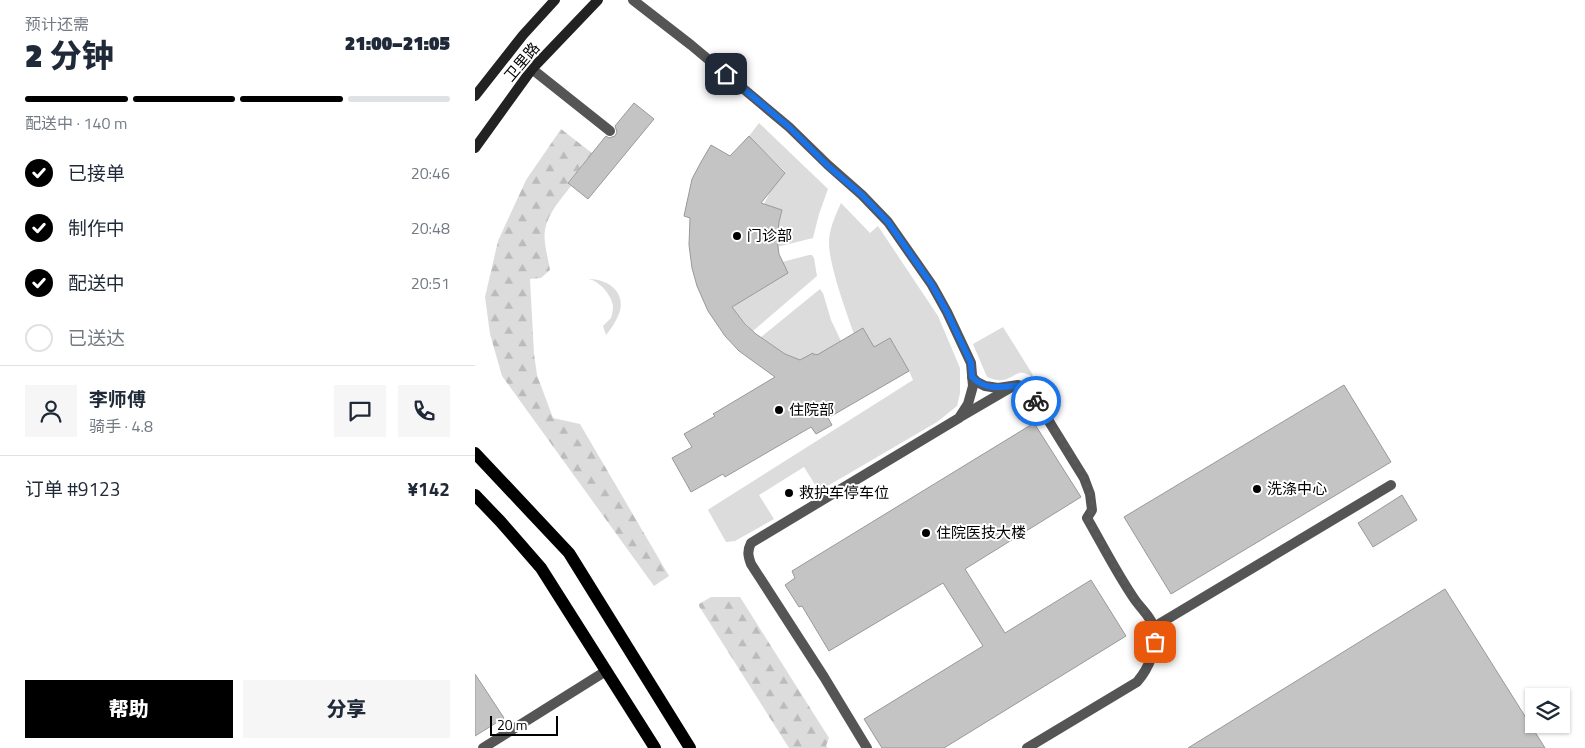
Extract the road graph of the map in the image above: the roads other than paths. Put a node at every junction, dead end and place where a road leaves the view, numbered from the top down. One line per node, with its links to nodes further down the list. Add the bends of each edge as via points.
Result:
1 (555, 0): 5 (main road, 卫里路)
2 (598, 0): 4 (main road, 卫里路)
3 (633, 0): 8 (lane, via 789,127 888,222 947,312 971,363)
4 (532, 69): 6 (lane); 7 (main road, 卫里路)
5 (475, 96)
6 (610, 131)
7 (475, 148)
8 (972, 377): 9 (lane, via 985,386); 10 (lane, via 968,404)
9 (1013, 386): 10 (lane); 14 (lane, via 1029,389 1084,478 1092,510 1087,518)
10 (959, 418): 19 (lane, via 751,543 748,549 751,564)
11 (475, 453): 18 (main road, via 569,553)
12 (1391, 485): 14 (lane)
13 (475, 495): 15 (main road, via 541,568)
14 (1154, 627): 20 (lane, via 1155,642 1150,661 1137,682)
15 (606, 671): 16 (lane); 17 (main road)
16 (483, 748)
17 (655, 748)
18 (690, 748)
19 (867, 748)
20 (1027, 748)

